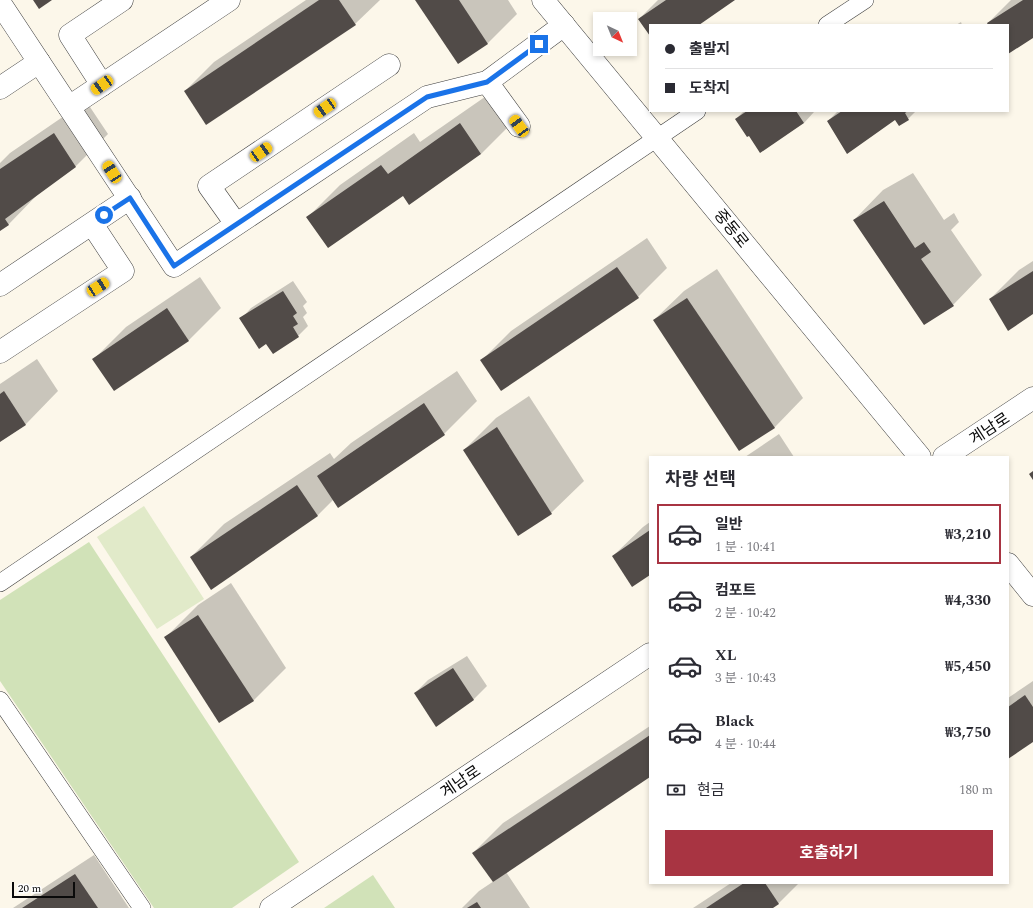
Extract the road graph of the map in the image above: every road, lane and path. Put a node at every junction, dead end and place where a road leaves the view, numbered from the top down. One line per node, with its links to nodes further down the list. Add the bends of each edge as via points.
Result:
1 (122, 0): 11 (street, via 70,35)
2 (229, 0): 11 (street)
3 (543, 0): 7 (street, 중동로)
4 (865, 0): 6 (street)
5 (0, 3): 8 (street)
6 (829, 24)
7 (564, 26): 10 (street); 16 (street, 중동로)
8 (39, 62): 12 (street); 13 (street)
9 (389, 65): 19 (street, via 209,186)
10 (487, 82): 15 (street); 19 (street, via 427,97)
11 (102, 85): 13 (street)
12 (0, 88)
13 (69, 107): 17 (street)
14 (695, 112): 16 (street)
15 (519, 126)
16 (657, 137): 23 (street, 중동로); 26 (street)
17 (130, 198): 18 (street); 19 (street, via 174,266)
18 (92, 224): 20 (street); 21 (street, via 123,271)
19 (236, 224)
20 (0, 285)
21 (0, 352)
22 (1033, 398): 24 (street, 계남로)
23 (919, 456)
24 (946, 456)
25 (1009, 565): 27 (street)
26 (0, 583)
27 (1033, 595)
28 (649, 655): 31 (street, 계남로)
29 (0, 700): 30 (street)
30 (142, 908)
31 (271, 908)

